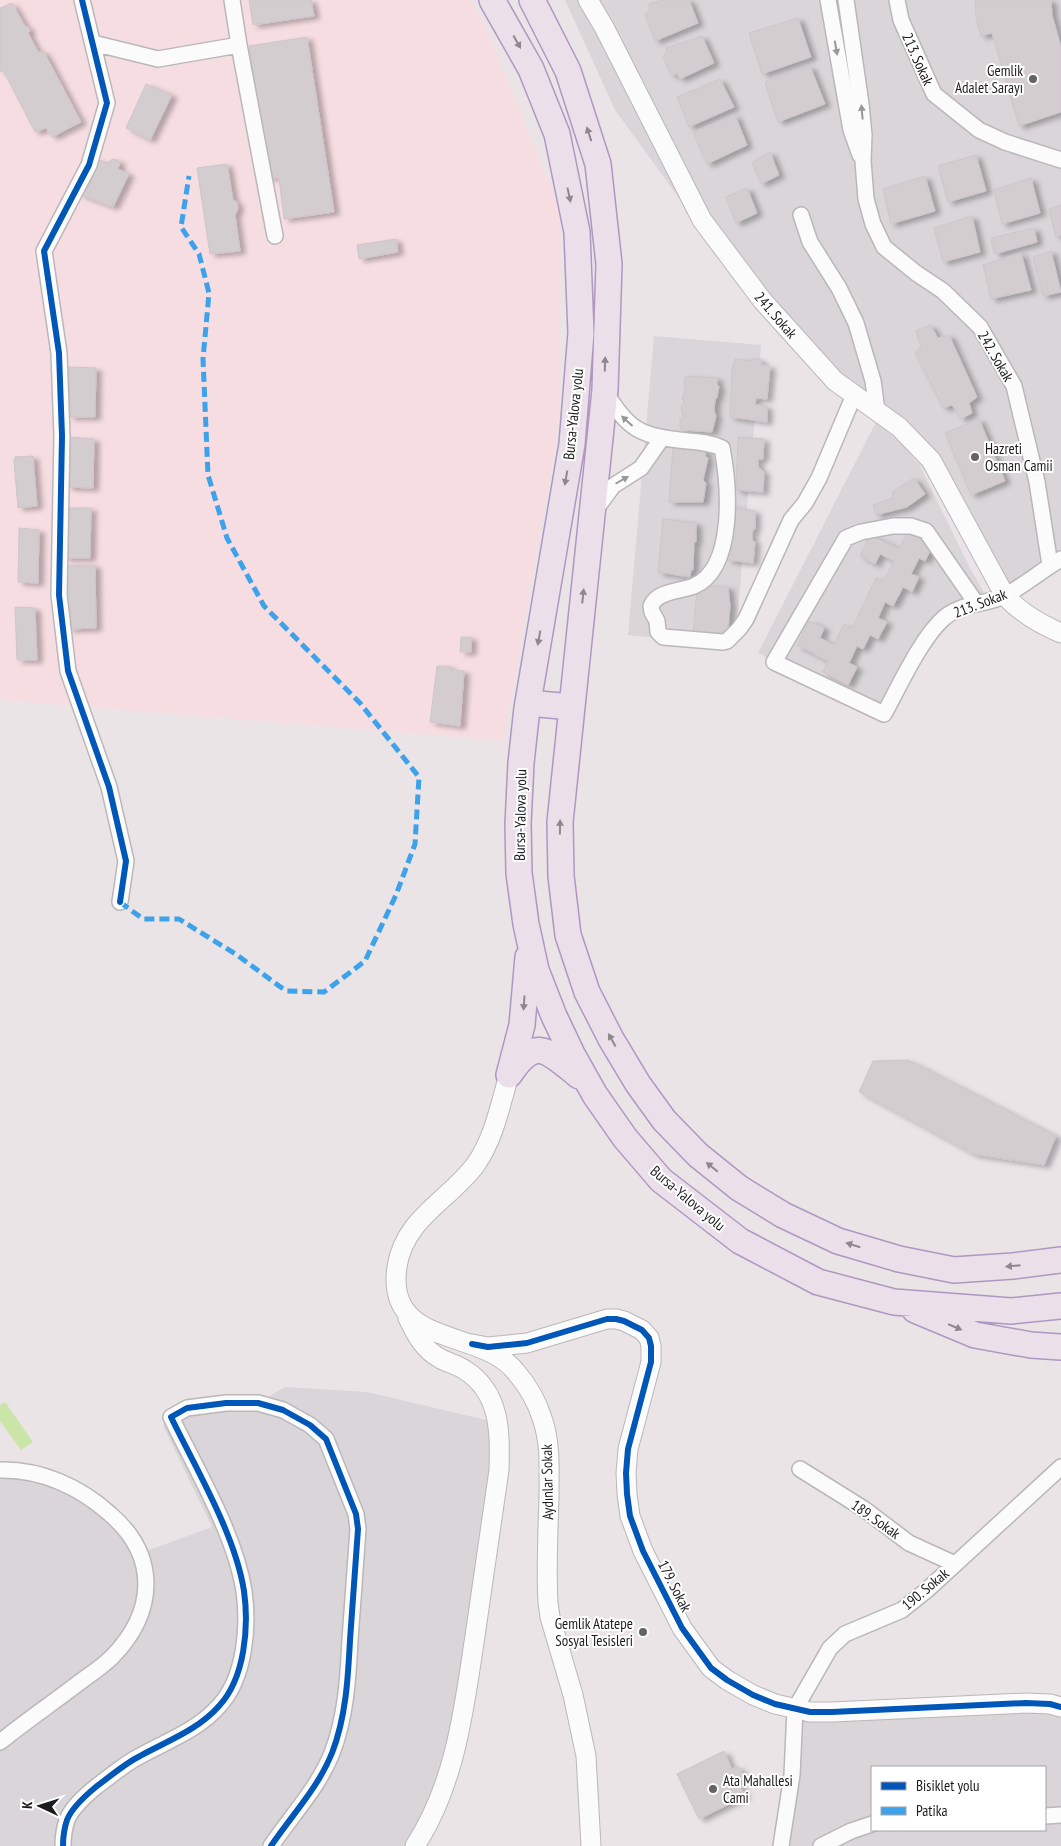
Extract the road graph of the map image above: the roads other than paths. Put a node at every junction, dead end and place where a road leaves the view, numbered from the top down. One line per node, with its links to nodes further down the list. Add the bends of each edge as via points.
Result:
1 (82, 0): 9 (street)
2 (232, 0): 10 (street)
3 (492, 0): 24 (highway, Bursa-Yalova yolu, one-way to 24, via 531,69 557,134 577,232 581,333 572,444)
4 (532, 0): 15 (highway, Bursa-Yalova yolu, one-way to 4, via 609,264 598,164 568,71)
5 (588, 0): 16 (street, 241. Sokak, via 702,220 762,300 835,381)
6 (828, 0): 12 (street, 242. Sokak, one-way to 12, via 851,130)
7 (846, 0): 12 (street, 242. Sokak, one-way to 7, via 861,104)
8 (897, 0): 11 (street, 213. Sokak, via 901,20 934,94 979,130 1004,142)
9 (93, 43): 10 (street, via 158,59); 26 (street, via 107,103 89,165 44,251 59,354 62,436 59,596 68,670 109,787 126,861)
10 (239, 44): 14 (street)
11 (1061, 160)
12 (862, 161): 20 (street, 242. Sokak, via 866,199 884,247 943,291 980,326 1014,386)
13 (801, 215): 17 (street, via 810,242 840,288 856,323 873,381)
14 (276, 236)
15 (604, 390): 18 (street, one-way to 15, via 631,426); 19 (highway, Bursa-Yalova yolu)
16 (854, 394): 17 (street, 241. Sokak); 18 (street, via 819,478 788,527 746,619 733,636 723,642 664,637 658,632 652,612 652,602 658,597 705,579 720,557 725,535 727,474 722,448)
17 (877, 411): 21 (street, 241. Sokak, via 899,426 931,460)
18 (662, 438): 19 (street, one-way to 18, via 613,486 641,468)
19 (591, 517): 25 (highway, Bursa-Yalova yolu, one-way to 19)
20 (1056, 562): 21 (street, 213. Sokak)
21 (1005, 596): 22 (street, 213. Sokak); 23 (street, 241. Sokak, via 1042,626)
22 (976, 603): 22 (street, 213. Sokak, via 926,531 911,526 893,526 861,532 846,538 774,662 884,714 935,627 955,610)
23 (1061, 632)
24 (528, 703): 25 (highway); 27 (highway, Bursa-Yalova yolu, via 518,824 519,874)
25 (572, 707): 30 (highway, Bursa-Yalova yolu, one-way to 25, via 954,1270 899,1259 838,1241 783,1215 739,1188 698,1155 664,1120 610,1038 587,992 568,935 561,876 560,822)
26 (120, 902)
27 (529, 937): 28 (highway, one-way to 28, via 522,1025); 29 (highway, Bursa-Yalova yolu, via 536,970 554,1016)
28 (509, 1075): 29 (highway, via 522,1058 538,1050 556,1057); 33 (street, Aydınlar Sokak, via 484,1152 469,1172 426,1213 404,1247 396,1279)
29 (588, 1084): 31 (highway, Bursa-Yalova yolu, via 625,1138 661,1180 740,1241 818,1282)
30 (1057, 1260)
31 (894, 1302): 32 (highway, Bursa-Yalova yolu, via 1011,1311); 35 (highway, one-way to 35, via 975,1335)
32 (1061, 1306)
33 (404, 1308): 34 (street, Aydınlar Sokak, via 430,1331); 48 (street, via 423,1345 440,1359 464,1369 488,1394 496,1412 500,1437 499,1470 464,1714 450,1768 425,1830)
34 (472, 1344): 41 (street, 179. Sokak, via 488,1347 527,1344 599,1321 616,1319 634,1325 649,1338 651,1362 628,1457 630,1516 643,1551 682,1628 706,1662 721,1676 753,1696); 49 (street, Aydınlar Sokak, via 507,1362 516,1371 542,1418 549,1458 548,1603 574,1695 586,1756)
35 (1061, 1347)
36 (1061, 1467): 39 (street, 190. Sokak)
37 (800, 1469): 39 (street, 189. Sokak, via 864,1509 909,1543)
38 (0, 1470): 42 (street, via 21,1471 67,1484 98,1504 133,1538 144,1562 146,1584 135,1625 111,1658)
39 (955, 1564): 41 (street, 190. Sokak, via 902,1610 845,1634 830,1648)
40 (1061, 1707): 41 (street, 179. Sokak, via 1026,1703 832,1712)
41 (795, 1709): 50 (street, via 792,1775)
42 (0, 1742)
43 (1061, 1815): 44 (street)
44 (1046, 1816)
45 (871, 1824): 51 (street)
46 (63, 1846): 47 (street, via 68,1818 90,1792 139,1756 200,1723 228,1694 244,1648 246,1606 239,1570 215,1506 171,1417 187,1408 258,1403 283,1410 310,1425 326,1439 356,1514 358,1529 348,1686 339,1731 322,1774)
47 (271, 1846)
48 (415, 1846)
49 (591, 1846)
50 (781, 1846)
51 (821, 1846)

